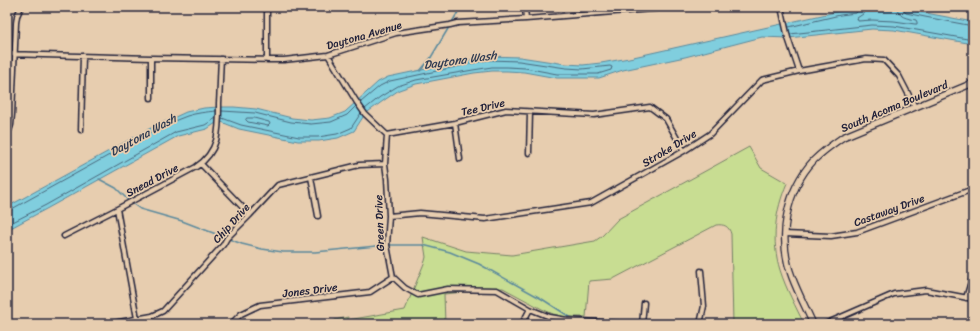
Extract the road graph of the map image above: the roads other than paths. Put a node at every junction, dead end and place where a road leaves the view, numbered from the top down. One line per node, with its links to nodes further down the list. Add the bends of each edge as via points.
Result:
1 (21, 7): 10 (street, via 16,23)
2 (267, 7): 15 (street)
3 (526, 7): 8 (street)
4 (611, 7): 7 (street)
5 (677, 7): 7 (street, Daytona Avenue)
6 (781, 7): 16 (street)
7 (612, 13): 8 (street, Daytona Avenue)
8 (526, 19): 11 (street, Daytona Avenue, via 458,23 396,33)
9 (7, 54): 10 (street, Daytona Avenue)
10 (14, 54): 12 (street, Daytona Avenue); 24 (street, via 12,114)
11 (328, 55): 15 (street, Daytona Avenue); 23 (street, via 365,114)
12 (83, 56): 13 (street, Daytona Avenue); 22 (street)
13 (151, 58): 14 (street, Daytona Avenue); 18 (street)
14 (220, 59): 15 (street, Daytona Avenue); 28 (street, Snead Drive, via 217,136 212,151)
15 (267, 60)
16 (799, 71): 19 (street, Stroke Drive, via 866,59 884,60 899,76); 25 (street, Stroke Drive, via 762,80 710,134)
17 (973, 83): 19 (main road, South Acoma Boulevard)
18 (151, 98)
19 (915, 107): 36 (main road, South Acoma Boulevard, via 843,138 814,161 794,191 788,207)
20 (530, 112): 21 (street, Tee Drive, via 506,110); 25 (street, Tee Drive, via 594,115 650,107 666,119); 26 (street)
21 (455, 123): 23 (street, Tee Drive); 27 (street)
22 (81, 130)
23 (386, 135): 29 (street, Green Drive)
24 (7, 136)
25 (684, 151): 35 (street, Stroke Drive, via 591,204 485,219 420,213)
26 (529, 153)
27 (460, 159)
28 (201, 164): 32 (street, Snead Drive); 33 (street)
29 (385, 164): 30 (street, Chip Drive, via 359,164); 35 (street, Green Drive)
30 (311, 177): 33 (street, Chip Drive, via 278,185); 34 (street)
31 (973, 189): 36 (street, Castaway Drive, via 858,232 831,236)
32 (117, 209): 37 (street); 45 (street, Snead Drive)
33 (250, 215): 45 (street, Chip Drive, via 165,309)
34 (318, 216)
35 (389, 216): 40 (street, Green Drive, via 387,245)
36 (785, 234): 52 (main road, South Acoma Boulevard, via 791,276)
37 (64, 236)
38 (701, 271): 51 (street, via 704,306)
39 (973, 275): 41 (street)
40 (393, 278): 44 (street, via 418,295 448,289 497,290); 47 (street, Jones Drive, via 370,292 260,305 241,314)
41 (966, 298): 42 (street); 53 (street, via 926,290 894,294)
42 (973, 299)
43 (644, 303): 50 (street)
44 (530, 309): 48 (street); 49 (street, via 550,318)
45 (137, 322): 46 (street, Chip Drive)
46 (108, 324)
47 (232, 324)
48 (522, 324)
49 (627, 324)
50 (642, 324)
51 (700, 324)
52 (814, 324)
53 (825, 324)

